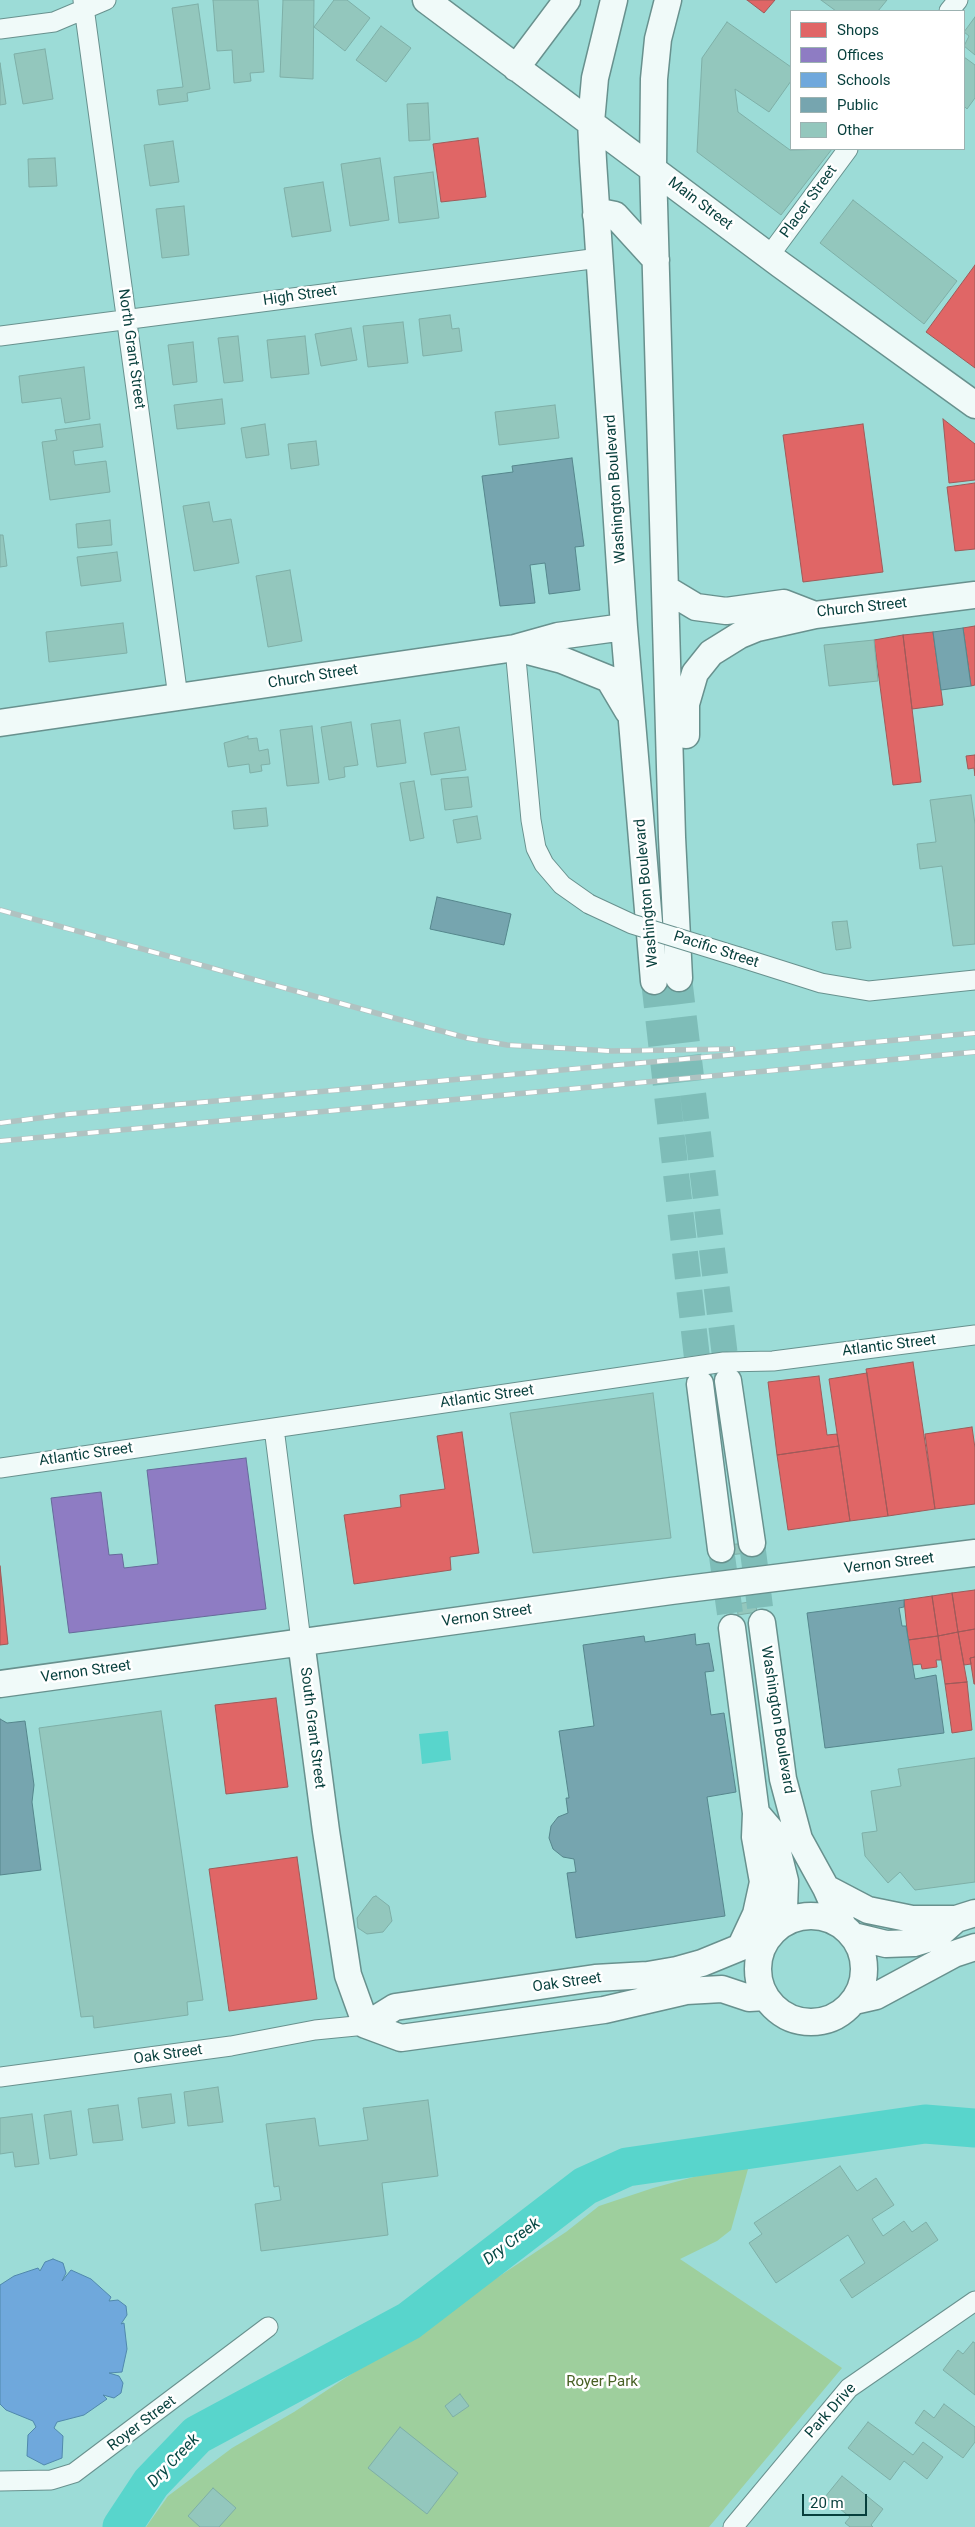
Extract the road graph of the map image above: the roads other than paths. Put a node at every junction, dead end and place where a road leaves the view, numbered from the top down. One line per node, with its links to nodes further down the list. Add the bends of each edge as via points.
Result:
1 (106, 0): 7 (street)
2 (426, 0): 10 (main road, Main Street)
3 (567, 0): 10 (main road)
4 (614, 0): 11 (main road, Washington Boulevard, via 595,78)
5 (668, 0): 13 (main road, Washington Boulevard, via 658,39 654,79)
6 (958, 0): 8 (street)
7 (84, 4): 9 (street, via 54,22); 18 (street, North Grant Street)
8 (950, 10)
9 (0, 29)
10 (516, 68): 11 (main road, Main Street)
11 (591, 122): 13 (main road, Main Street); 14 (main road, Washington Boulevard)
12 (847, 150): 15 (street, Placer Street)
13 (653, 168): 15 (main road, Main Street); 17 (main road, Washington Boulevard)
14 (596, 215): 16 (main road, Washington Boulevard); 17 (main road, via 615,215)
15 (769, 256): 20 (main road, Main Street)
16 (599, 258): 18 (street, High Street); 24 (main road, Washington Boulevard)
17 (656, 260): 21 (main road, Washington Boulevard)
18 (127, 320): 19 (street, High Street); 26 (street, North Grant Street)
19 (0, 336)
20 (975, 405)
21 (666, 589): 23 (main road, Church Street, via 696,608 726,611 784,603); 29 (main road, Washington Boulevard)
22 (975, 595): 23 (main road, Church Street)
23 (815, 615): 29 (main road, via 740,635 711,653 695,672 686,704 688,803)
24 (624, 628): 25 (main road, Church Street, via 558,636); 27 (main road, Washington Boulevard)
25 (515, 648): 26 (main road, Church Street); 27 (main road, via 562,660 609,679); 30 (street, Pacific Street, bridge, via 536,848 544,864 562,885 589,904 632,924 821,983 862,990 896,990)
26 (178, 698): 28 (main road, Church Street)
27 (631, 718): 29 (main road, Washington Boulevard, via 667,979)
28 (0, 723)
29 (672, 837)
30 (975, 980)
31 (975, 1335): 34 (street, Atlantic Street, via 773,1361 724,1362)
32 (728, 1381): 36 (main road)
33 (700, 1384): 37 (main road)
34 (274, 1428): 35 (street, Atlantic Street); 41 (street, South Grant Street)
35 (0, 1468)
36 (752, 1543)
37 (721, 1550)
38 (975, 1553): 41 (main road, Vernon Street)
39 (762, 1623): 44 (main road, Washington Boulevard, via 783,1779 799,1839)
40 (732, 1628): 43 (main road, Washington Boulevard)
41 (301, 1641): 42 (main road, Vernon Street); 52 (main road, South Grant Street, via 348,1975)
42 (0, 1684)
43 (756, 1813): 46 (main road, via 773,1833 786,1881 784,1909); 48 (main road, Washington Boulevard, via 755,1837 763,1882 756,1914)
44 (826, 1888): 45 (main road, via 868,1910 912,1919); 47 (main road, Washington Boulevard)
45 (965, 1916): 47 (main road, via 937,1936 914,1943 886,1944)
46 (773, 1931): 47 (main road, via 804,1916 818,1916 831,1919); 48 (main road, Oak Street); 50 (main road, via 758,1962 758,1976)
47 (848, 1931): 51 (main road, via 860,1948 864,1962 860,1989)
48 (740, 1946): 52 (main road, Oak Street, via 702,1963 658,1974 595,1978 395,2007)
49 (975, 1947): 51 (main road, via 946,1958 876,1996)
50 (766, 1997): 51 (main road, via 778,2011 804,2022 832,2018); 52 (main road, Oak Street, via 749,1998 722,1989 686,1991 604,2010 401,2038)
51 (854, 2002)
52 (366, 2025): 53 (street, Oak Street)
53 (0, 2077)
54 (975, 2301): 57 (street, Park Drive, via 849,2388)
55 (268, 2327): 56 (street, Royer Street, via 74,2473 51,2480)
56 (0, 2480)
57 (733, 2527)

